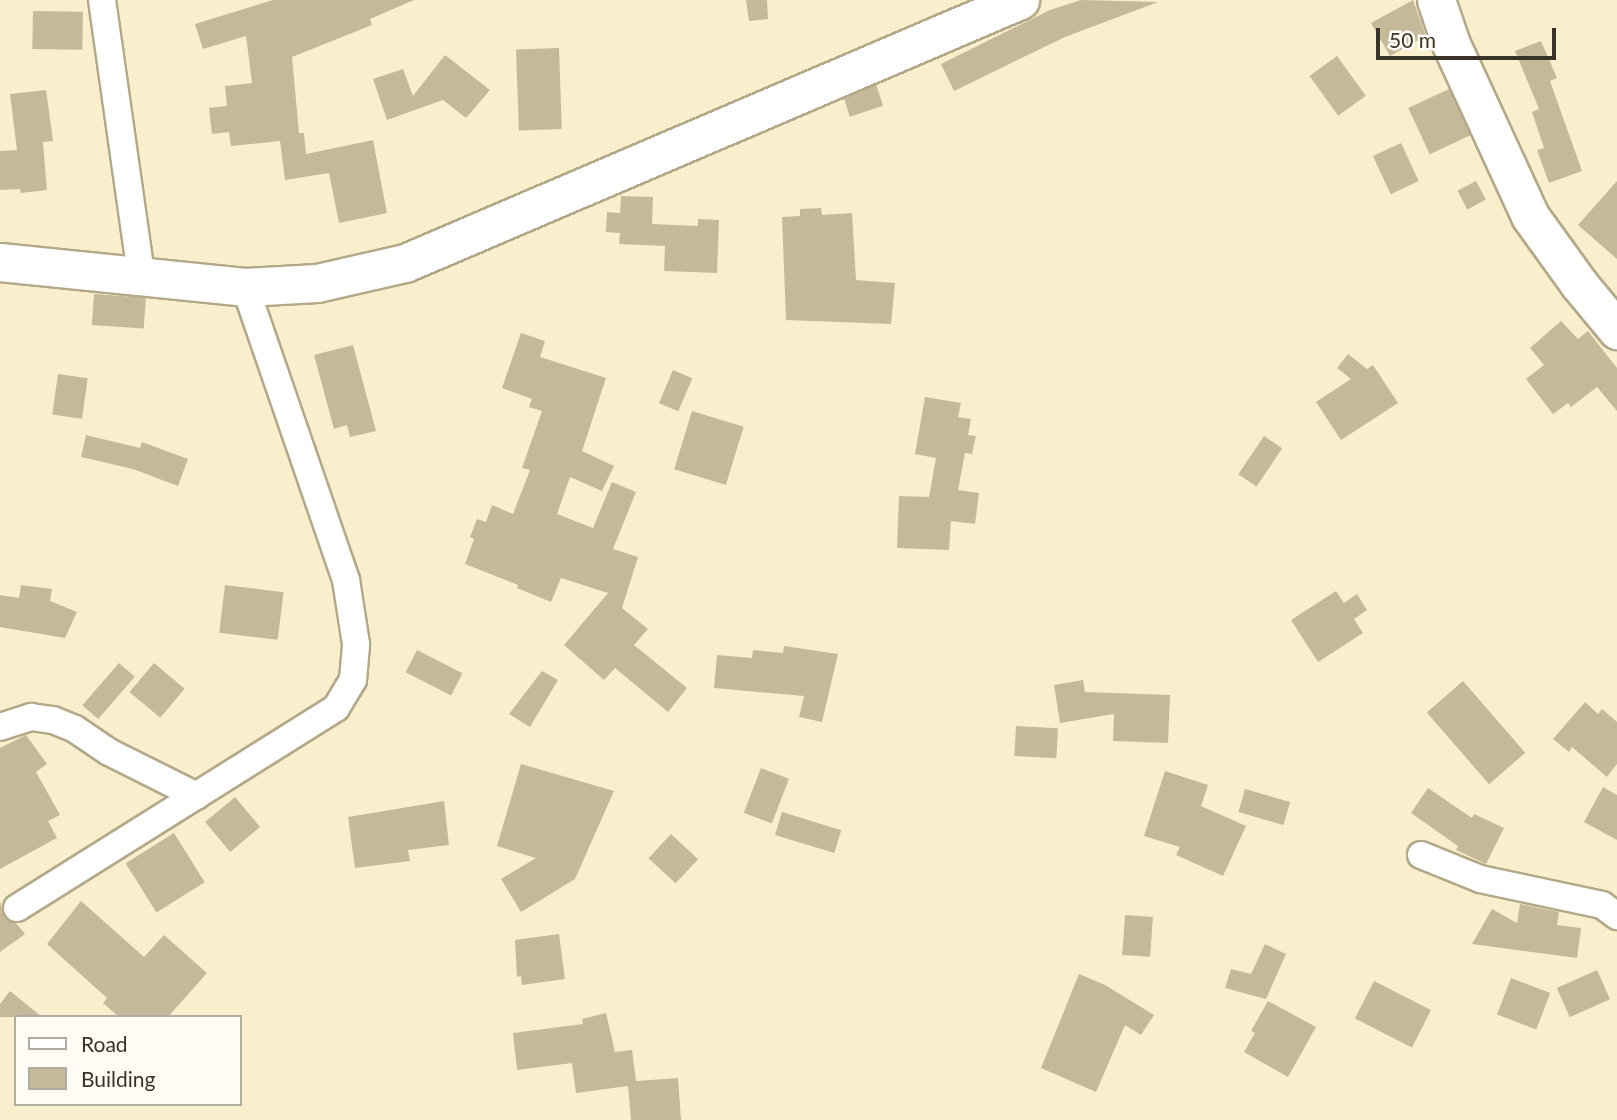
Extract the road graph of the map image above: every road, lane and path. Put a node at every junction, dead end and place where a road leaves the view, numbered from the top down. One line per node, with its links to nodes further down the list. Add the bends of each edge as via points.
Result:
1 (102, 0): 5 (street)
2 (1436, 0): 7 (main road, via 1461,68 1530,216)
3 (1003, 3): 6 (main road, via 405,263 317,283)
4 (0, 262): 5 (main road)
5 (141, 275): 6 (main road)
6 (245, 287): 9 (street, via 346,580 356,644 353,681 336,708)
7 (1617, 330)
8 (0, 727): 9 (street, via 31,717 53,720)
9 (197, 796): 11 (street)
10 (1421, 855): 12 (street, via 1480,879 1602,905)
11 (17, 908)
12 (1617, 916)

